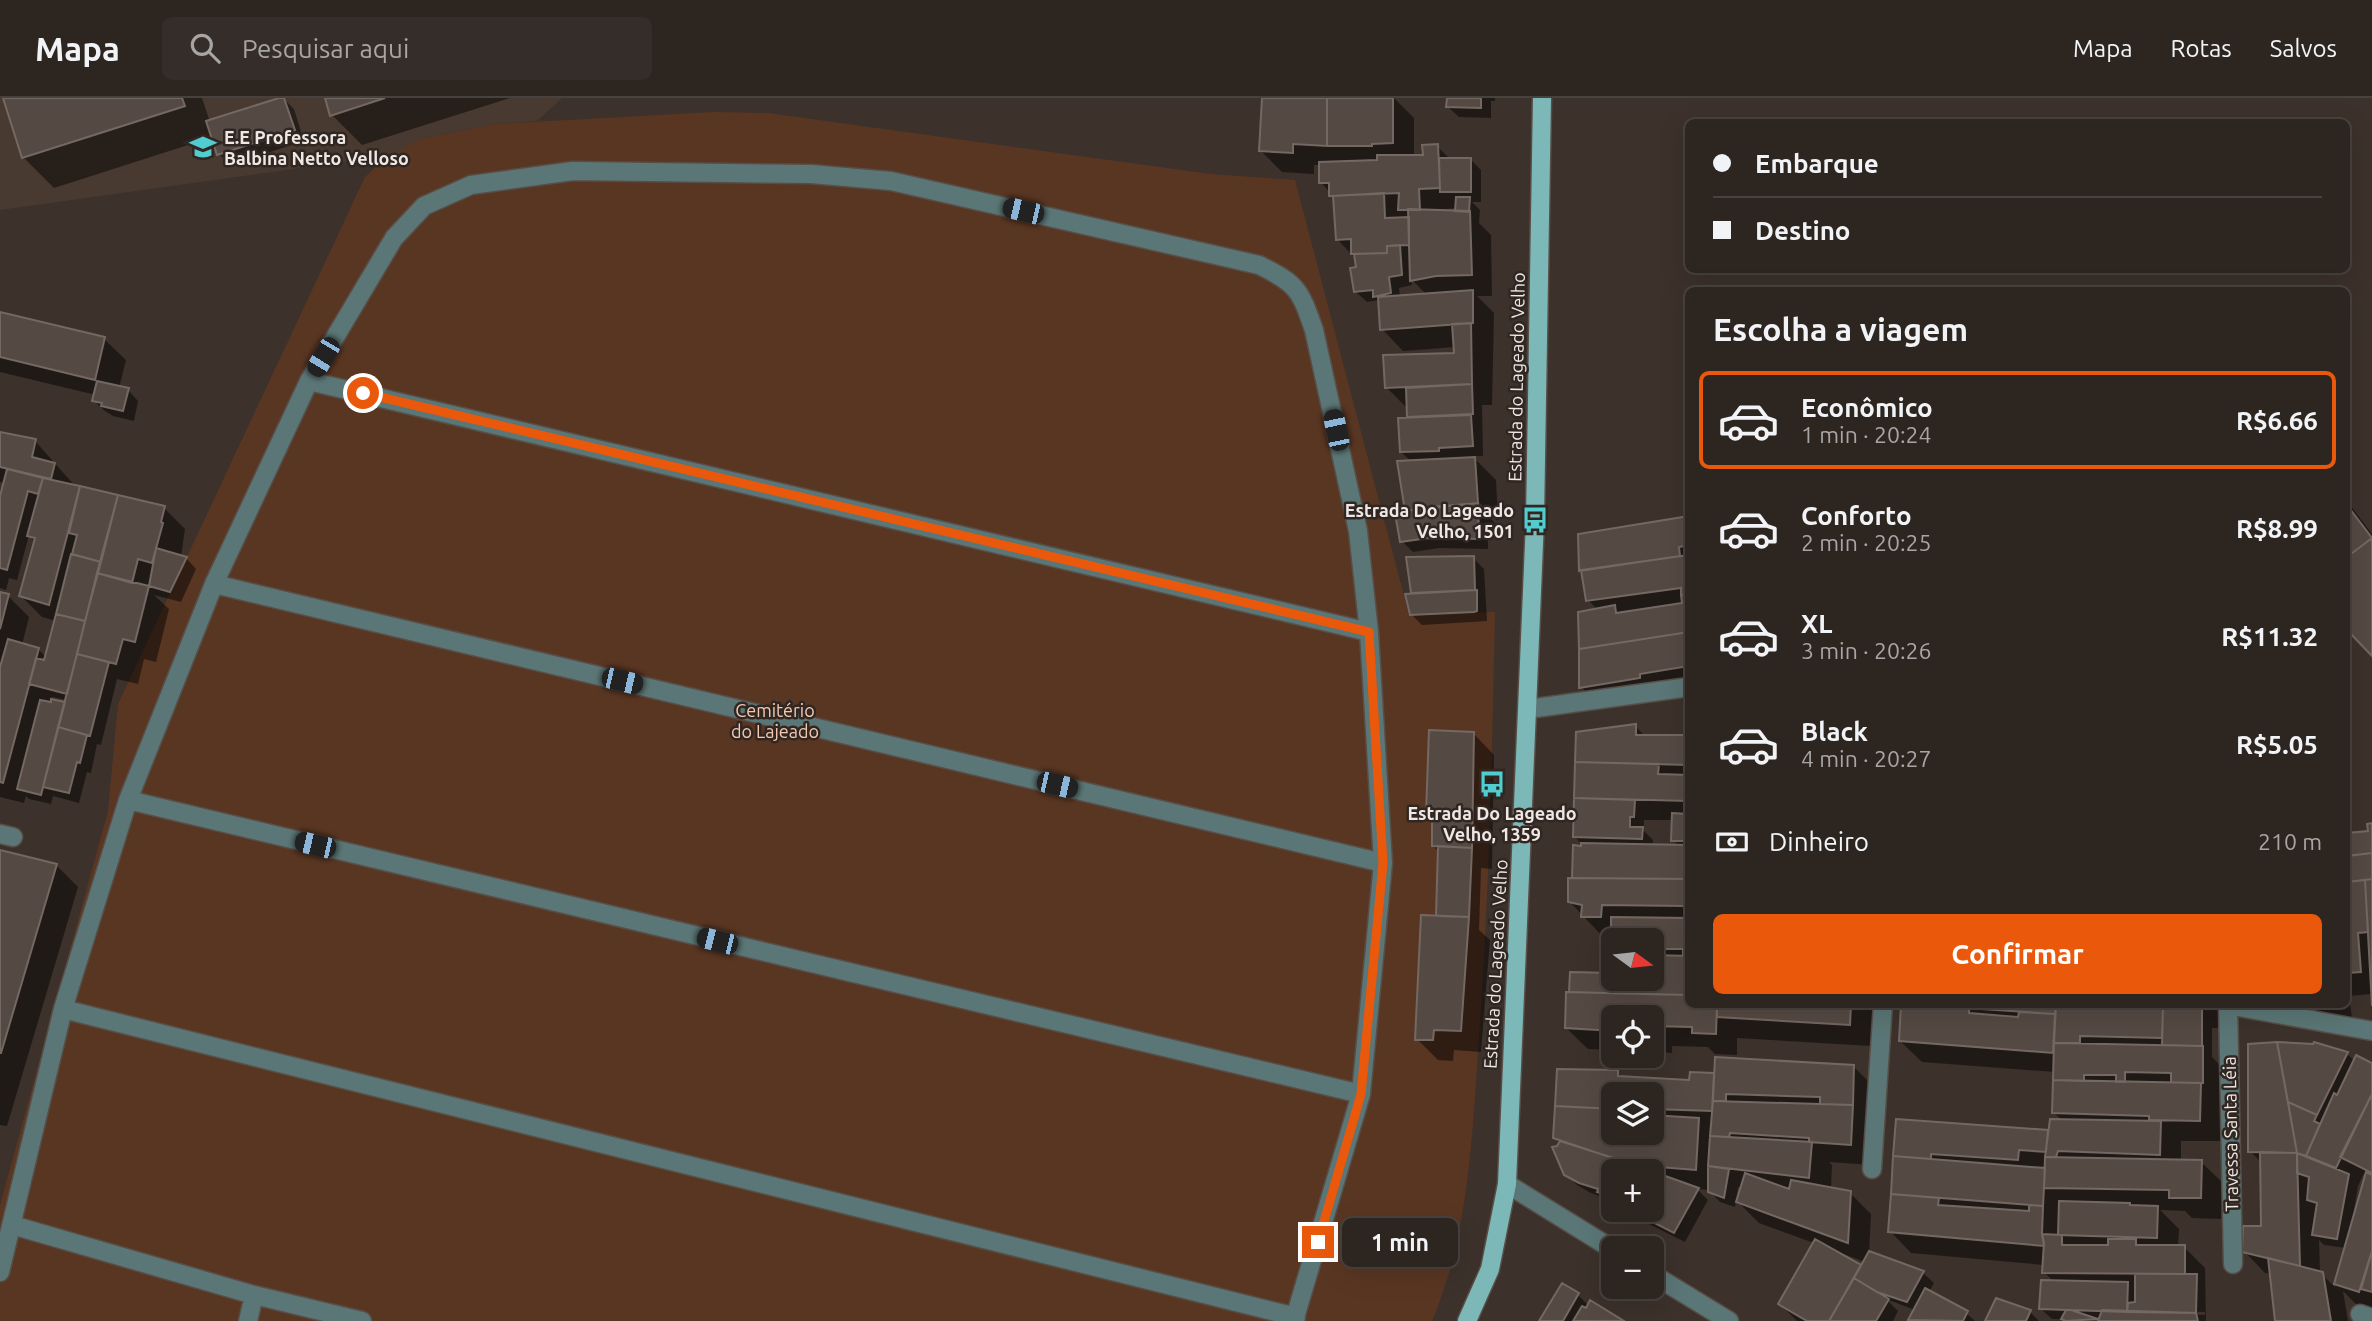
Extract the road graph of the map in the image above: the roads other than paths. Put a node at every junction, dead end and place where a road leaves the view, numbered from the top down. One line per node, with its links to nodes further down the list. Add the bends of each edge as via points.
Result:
1 (1542, 98): 6 (main road, Estrada do Lageado Velho)
2 (309, 380): 3 (street); 4 (street); 4 (street, via 394,238 424,206 471,185 573,171 811,174 891,181 1259,265 1288,279 1304,300 1314,330 1357,531)
3 (214, 584): 7 (street); 8 (street)
4 (1369, 632): 8 (street)
5 (1685, 688): 6 (street)
6 (1528, 709): 16 (main road, Estrada do Lageado Velho)
7 (128, 800): 12 (street); 14 (street)
8 (1383, 863): 14 (street)
9 (1883, 1008): 15 (street)
10 (2228, 1008): 19 (street, Travessa Santa Léia)
11 (2245, 1008): 13 (street)
12 (63, 1009): 17 (street); 23 (street)
13 (2372, 1031)
14 (1361, 1094): 23 (street)
15 (1872, 1169)
16 (1507, 1184): 18 (street); 26 (main road, Estrada do Lageado Velho, via 1490,1269)
17 (12, 1225): 20 (street); 22 (street)
18 (1601, 1242)
19 (2233, 1264)
20 (0, 1272)
21 (1664, 1280): 27 (street)
22 (254, 1295): 24 (street); 25 (street)
23 (1295, 1319)
24 (248, 1321)
25 (362, 1321)
26 (1467, 1321)
27 (1729, 1321)

